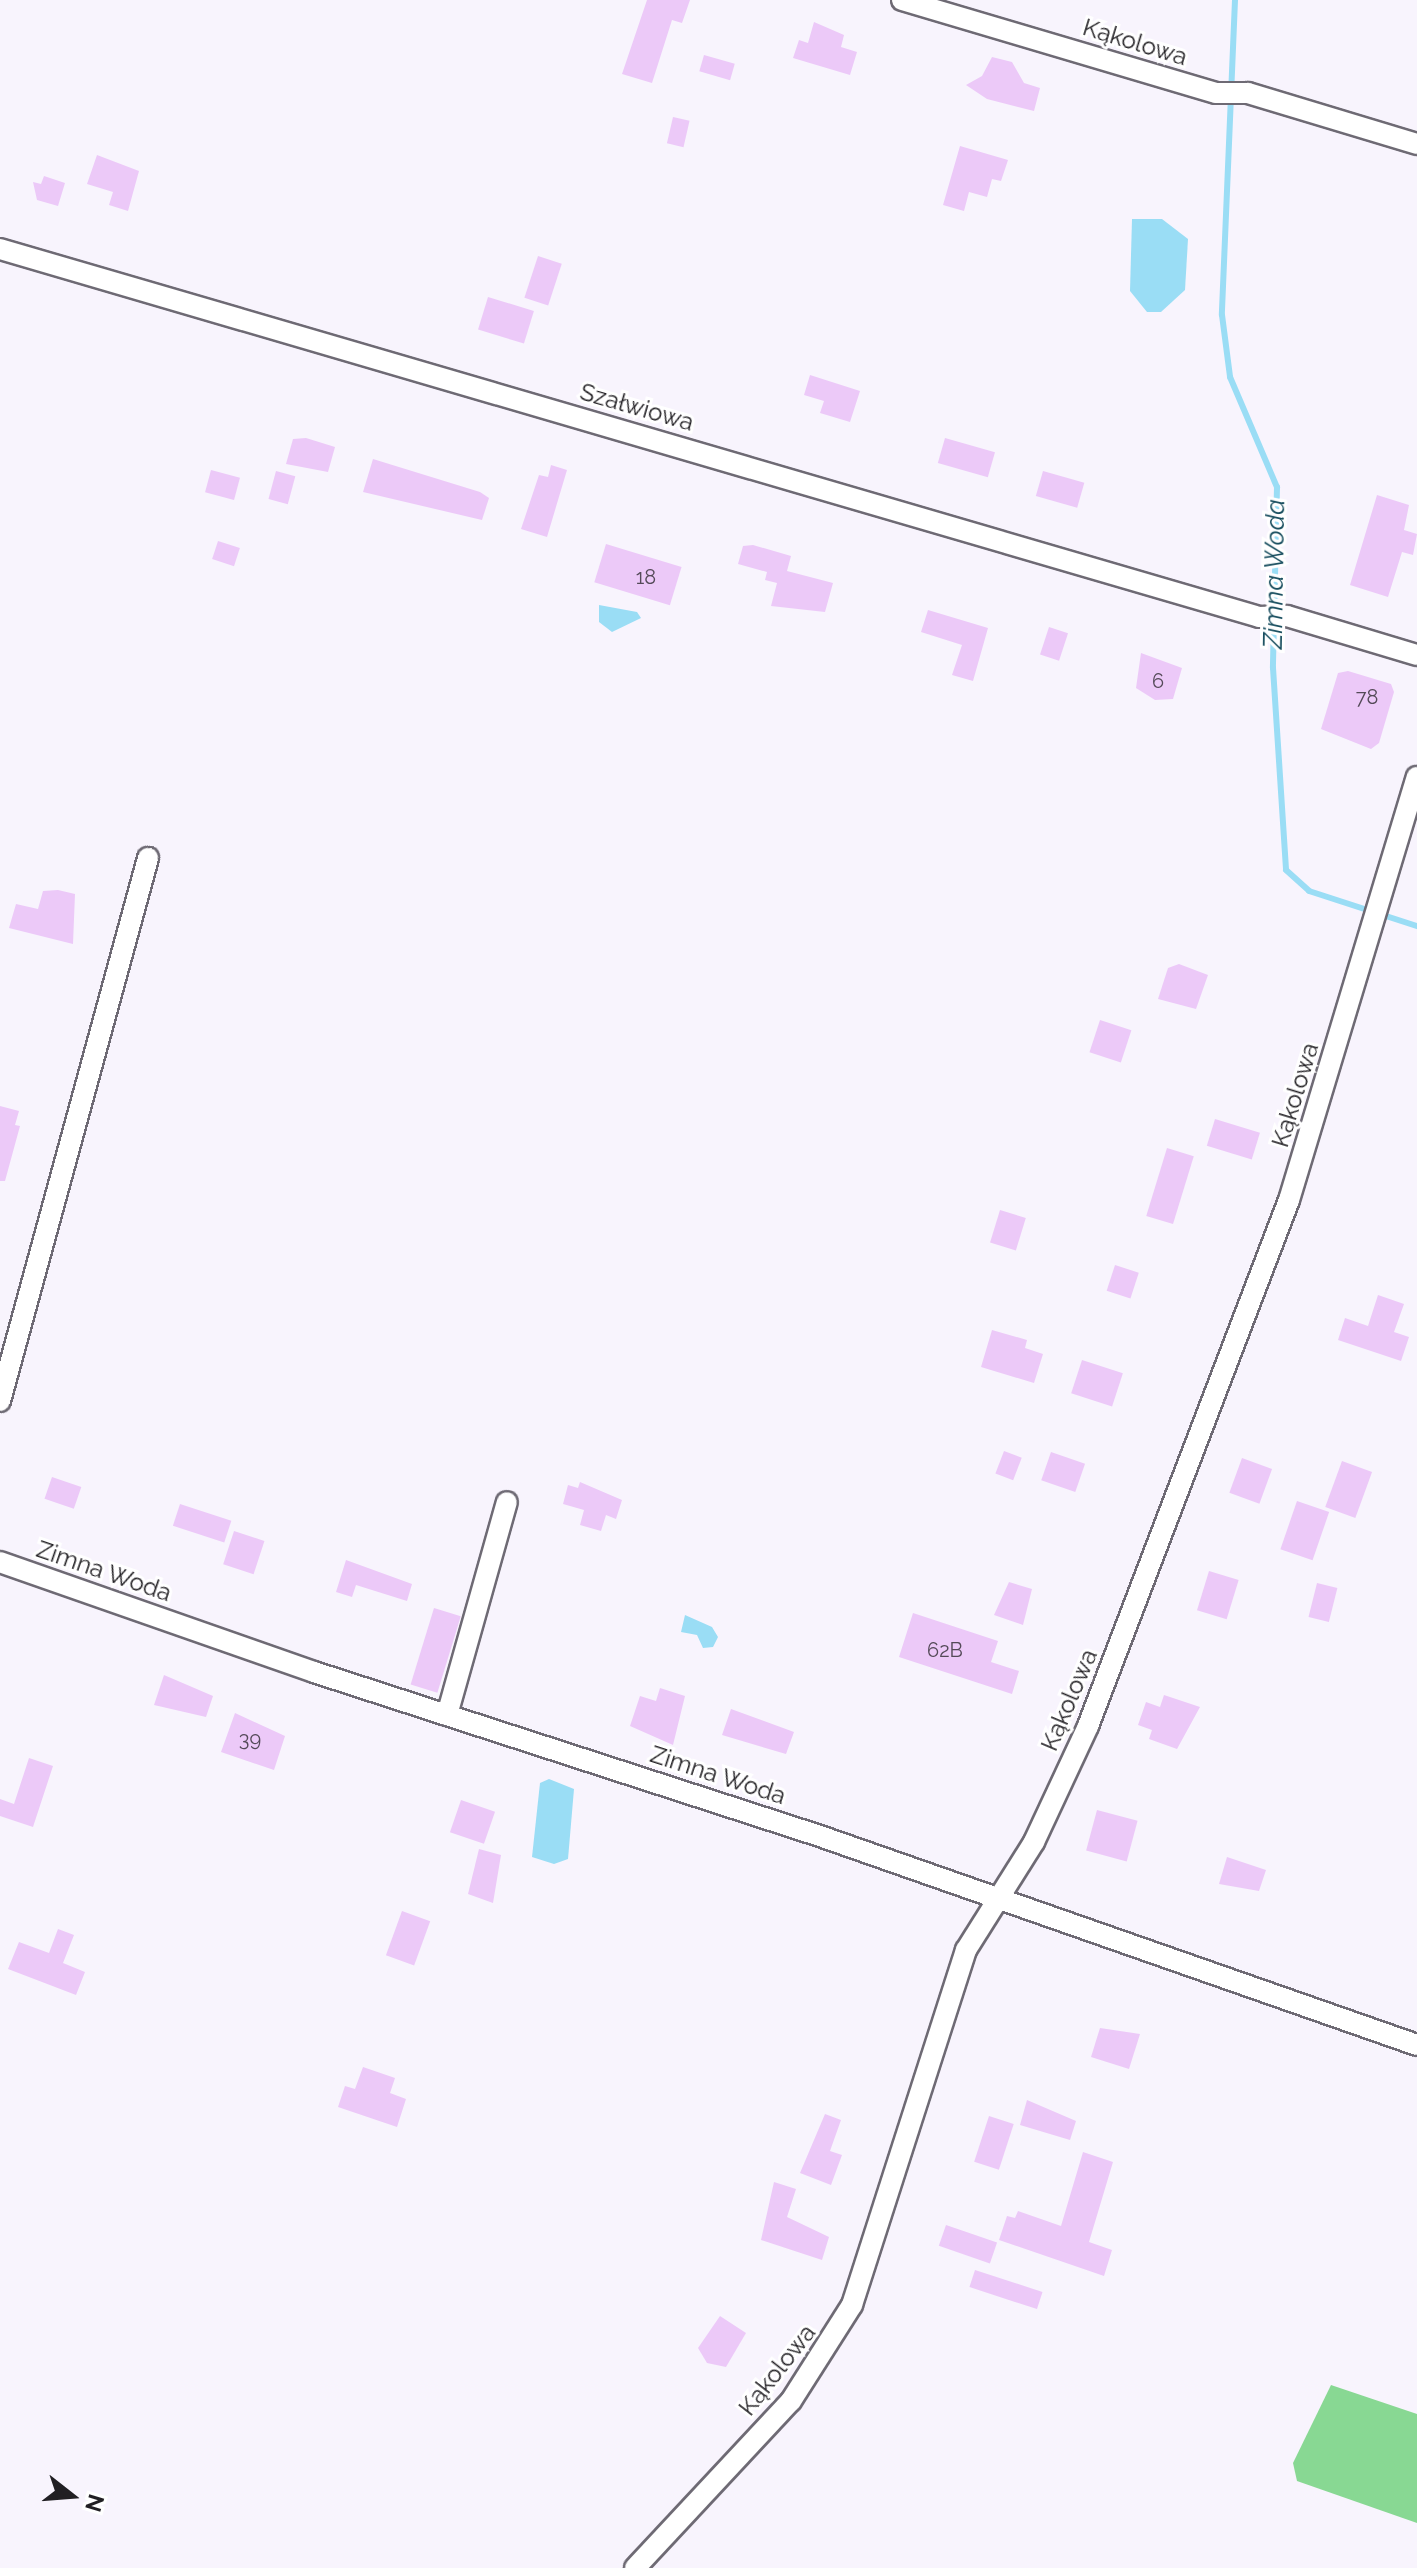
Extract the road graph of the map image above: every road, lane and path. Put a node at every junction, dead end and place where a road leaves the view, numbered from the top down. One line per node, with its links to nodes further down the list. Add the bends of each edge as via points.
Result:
1 (902, 0): 2 (street, Kąkolowa, via 1216,93 1248,93)
2 (1417, 144)
3 (0, 249): 4 (street, Szałwiowa, via 1259,617 1287,616)
4 (1417, 655)
5 (1417, 777): 11 (street, Kąkolowa, via 1289,1200 1175,1507 1049,1812)
6 (148, 858): 7 (street)
7 (0, 1401)
8 (507, 1502): 10 (street)
9 (0, 1562): 10 (street, Zimna Woda)
10 (447, 1715): 11 (street, Zimna Woda)
11 (994, 1898): 12 (street, Zimna Woda); 13 (street, Kąkolowa, via 966,1950 840,2331 791,2401)
12 (1417, 2045)
13 (635, 2568)

